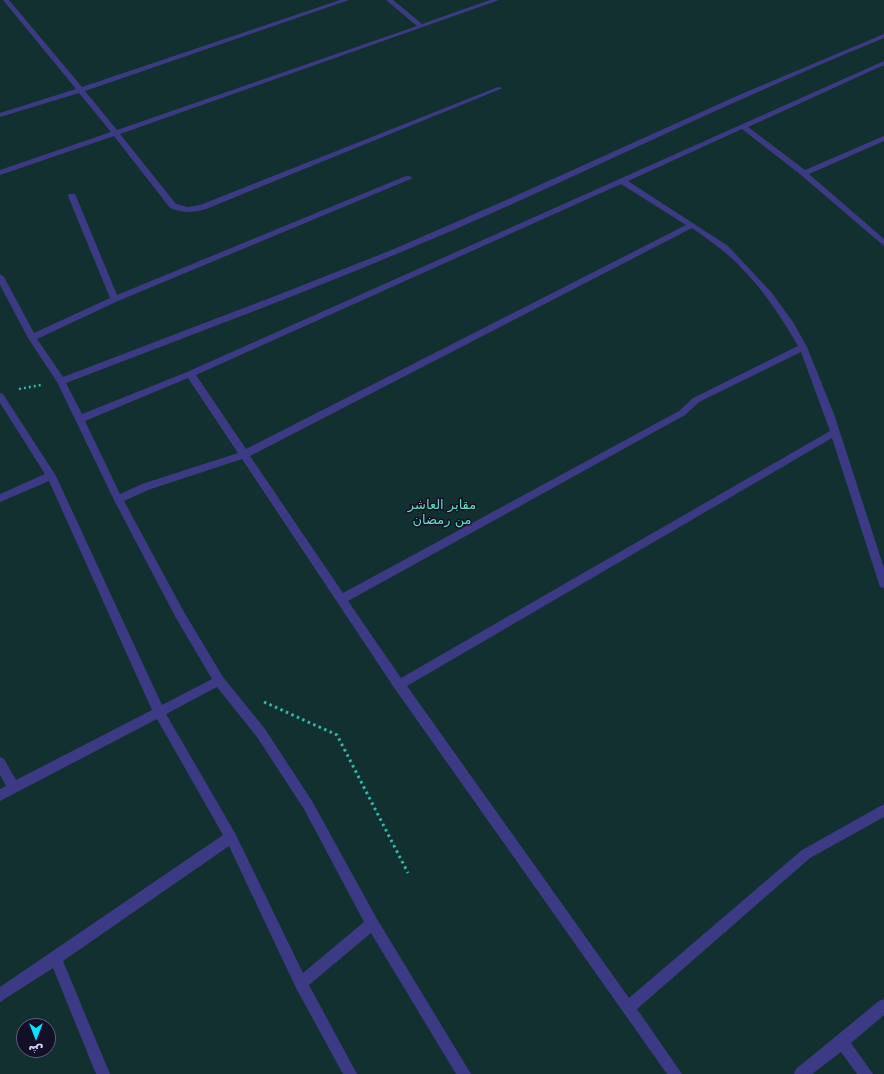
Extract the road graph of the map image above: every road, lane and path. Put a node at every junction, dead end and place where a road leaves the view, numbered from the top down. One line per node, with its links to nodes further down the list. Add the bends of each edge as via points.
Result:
1 (6, 0): 9 (lane)
2 (346, 0): 9 (lane)
3 (389, 0): 5 (lane)
4 (496, 0): 5 (lane)
5 (421, 26): 12 (lane)
6 (884, 36): 26 (lane, via 803,68 334,278)
7 (884, 63): 11 (lane)
8 (500, 88): 12 (lane, via 197,209 180,209 173,206)
9 (81, 90): 10 (lane); 12 (lane)
10 (0, 115)
11 (742, 126): 15 (lane); 17 (lane)
12 (116, 133): 14 (lane)
13 (884, 138): 15 (lane)
14 (0, 173)
15 (804, 173): 20 (lane)
16 (409, 178): 22 (lane)
17 (621, 180): 19 (lane); 25 (lane)
18 (72, 196): 22 (lane)
19 (692, 225): 24 (lane, via 725,248 747,270 769,295); 31 (lane)
20 (884, 243)
21 (0, 276): 23 (lane)
22 (115, 299): 23 (lane)
23 (32, 338): 26 (lane)
24 (803, 347): 30 (lane); 36 (lane, via 696,400 682,413)
25 (190, 374): 29 (lane); 31 (lane)
26 (61, 381): 27 (path); 29 (lane)
27 (15, 390)
28 (0, 396): 32 (lane)
29 (80, 419): 34 (lane)
30 (835, 432): 35 (lane); 38 (lane)
31 (245, 454): 34 (lane, via 145,487); 36 (lane)
32 (51, 476): 33 (lane); 40 (lane)
33 (0, 498)
34 (118, 499): 37 (lane)
35 (884, 584)
36 (342, 599): 38 (lane)
37 (219, 681): 40 (lane); 47 (lane, via 261,733 308,805)
38 (399, 685): 52 (lane)
39 (260, 700): 46 (path, via 337,735)
40 (159, 712): 42 (lane); 45 (lane)
41 (0, 763): 42 (lane)
42 (13, 787): 43 (lane)
43 (0, 795)
44 (884, 810): 52 (lane, via 806,854)
45 (231, 837): 48 (lane); 49 (lane)
46 (408, 873)
47 (372, 924): 49 (lane); 56 (lane)
48 (56, 959): 50 (lane); 54 (lane)
49 (301, 982): 55 (lane)
50 (0, 995)
51 (884, 1006): 53 (lane)
52 (628, 1008): 57 (lane)
53 (842, 1042): 58 (lane); 59 (lane)
54 (103, 1074)
55 (350, 1074)
56 (464, 1074)
57 (675, 1074)
58 (800, 1074)
59 (866, 1074)

